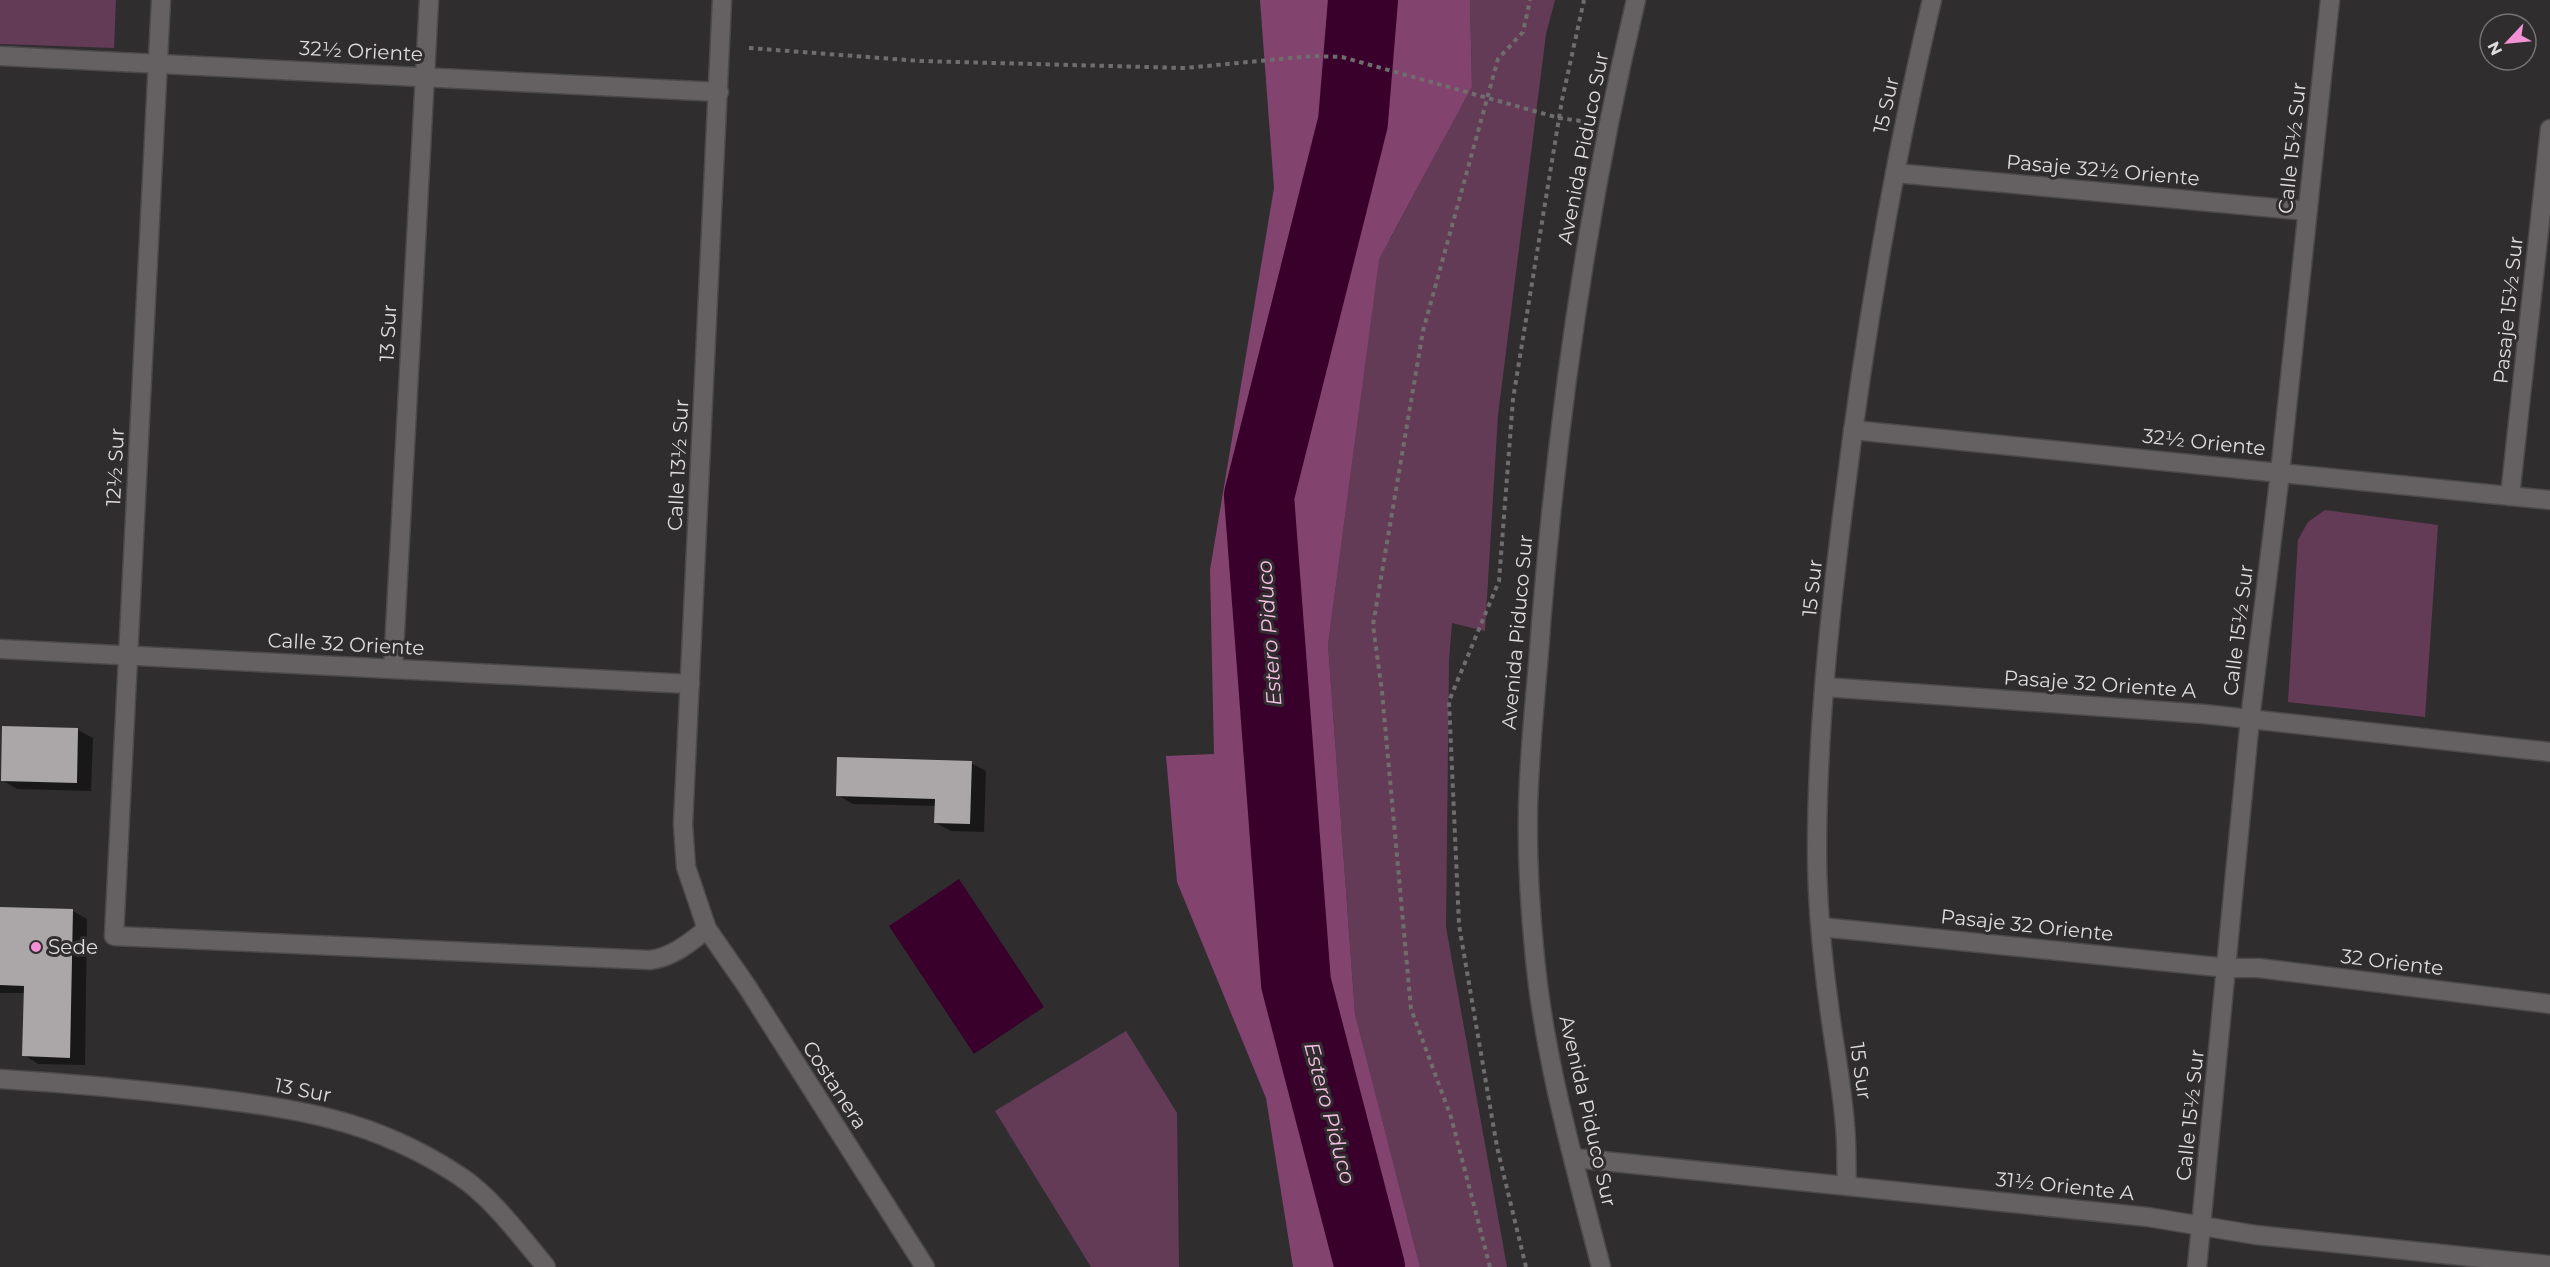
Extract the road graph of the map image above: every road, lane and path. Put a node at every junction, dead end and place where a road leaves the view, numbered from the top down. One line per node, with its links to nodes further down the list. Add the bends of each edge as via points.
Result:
1 (161, 0): 11 (street, 12½ Sur)
2 (429, 0): 12 (street, 13 Sur)
3 (723, 0): 9 (street, Calle 13½ Sur)
4 (1530, 0): 14 (path, via 1523,32 1498,59)
5 (1584, 0): 15 (path)
6 (1636, 0): 16 (street, Avenida Piduco Sur)
7 (1932, 0): 18 (street, 15 Sur)
8 (2330, 0): 19 (street, Calle 15½ Sur)
9 (721, 45): 13 (street, Calle 13½ Sur); 14 (path, via 921,62 1185,68 1312,56 1342,57)
10 (0, 56): 11 (street, 32½ Oriente)
11 (158, 64): 12 (street, 32½ Oriente); 25 (street, 12½ Sur)
12 (424, 77): 13 (street, 32½ Oriente); 26 (street, 13 Sur)
13 (719, 92): 27 (street, Calle 13½ Sur)
14 (1487, 99): 15 (path); 42 (path, via 1423,331 1373,626 1411,1009 1450,1117)
15 (1559, 118): 16 (path); 43 (path, via 1513,399 1500,581 1449,701 1459,925 1497,1147)
16 (1608, 124): 36 (street, Avenida Piduco Sur, via 1569,355 1550,515 1528,813 1535,961 1557,1093)
17 (2550, 129): 22 (street, Pasaje 15½ Sur)
18 (1895, 173): 19 (street, Pasaje 32½ Oriente); 20 (street, 15 Sur)
19 (2307, 211): 21 (street, Calle 15½ Sur)
20 (1853, 430): 21 (street, 32½ Oriente); 28 (street, 15 Sur)
21 (2280, 473): 22 (street, 32½ Oriente); 29 (street, Calle 15½ Sur)
22 (2510, 496): 23 (street, 32½ Oriente)
23 (2550, 500)
24 (0, 649): 25 (street, Calle 32 Oriente)
25 (128, 655): 26 (street, Calle 32 Oriente); 32 (street, 12½ Sur, via 114,936 650,960 677,951)
26 (393, 669): 27 (street, Calle 32 Oriente)
27 (690, 684): 32 (street, Calle 13½ Sur, via 686,867)
28 (1825, 687): 29 (street, Pasaje 32 Oriente A); 31 (street, 15 Sur, via 1818,774)
29 (2250, 719): 30 (street, Pasaje 32 Oriente A); 33 (street, Calle 15½ Sur)
30 (2550, 752)
31 (1821, 927): 33 (street, Pasaje 32 Oriente); 37 (street, 15 Sur, via 1845,1129)
32 (707, 928): 41 (street, Costanera)
33 (2228, 968): 34 (street, 32 Oriente, via 2259,968); 38 (street, Calle 15½ Sur)
34 (2550, 1004)
35 (0, 1079): 40 (street, 13 Sur, via 105,1086 261,1105 354,1124 413,1148 461,1176 498,1210)
36 (1574, 1158): 37 (street, 31½ Oriente A); 44 (street, Avenida Piduco Sur)
37 (1847, 1186): 38 (street, 31½ Oriente A)
38 (2202, 1226): 39 (street, 31½ Oriente A); 45 (street, Calle 15½ Sur)
39 (2550, 1265)
40 (546, 1267)
41 (925, 1267)
42 (1490, 1267)
43 (1526, 1267)
44 (1600, 1267)
45 (2198, 1267)

